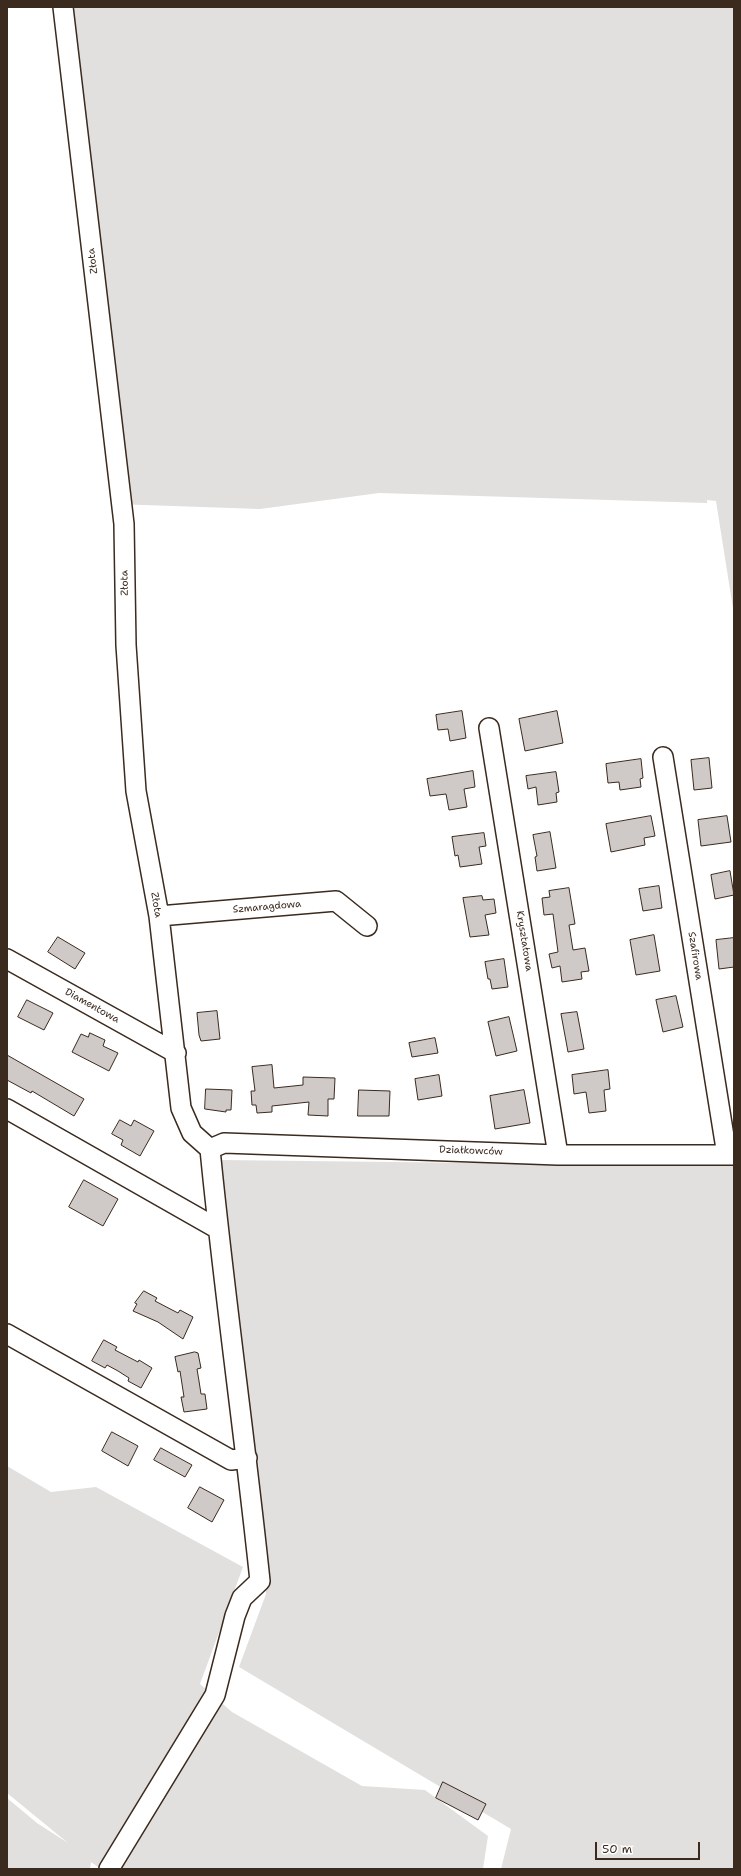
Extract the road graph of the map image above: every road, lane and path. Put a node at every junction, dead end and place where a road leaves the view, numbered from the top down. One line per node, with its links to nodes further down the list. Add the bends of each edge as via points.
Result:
1 (63, 7): 4 (street, Złota, via 124,524 126,645 136,791)
2 (489, 728): 10 (street, Kryształowa)
3 (663, 757): 11 (street, Szafirowa)
4 (159, 916): 5 (street, Szmaragdowa, via 336,901); 7 (street, Złota)
5 (367, 926)
6 (7, 960): 7 (street, Diamentowa)
7 (176, 1053): 9 (street, Złota, via 182,1108 192,1133)
8 (7, 1109): 12 (street)
9 (210, 1149): 10 (street, Działkowców, via 224,1143); 12 (street)
10 (558, 1154): 11 (street, Działkowców)
11 (730, 1155)
12 (218, 1229): 14 (street)
13 (7, 1334): 14 (street, via 231,1460)
14 (247, 1458): 15 (street, via 260,1581 242,1598 215,1695)
15 (109, 1869)

